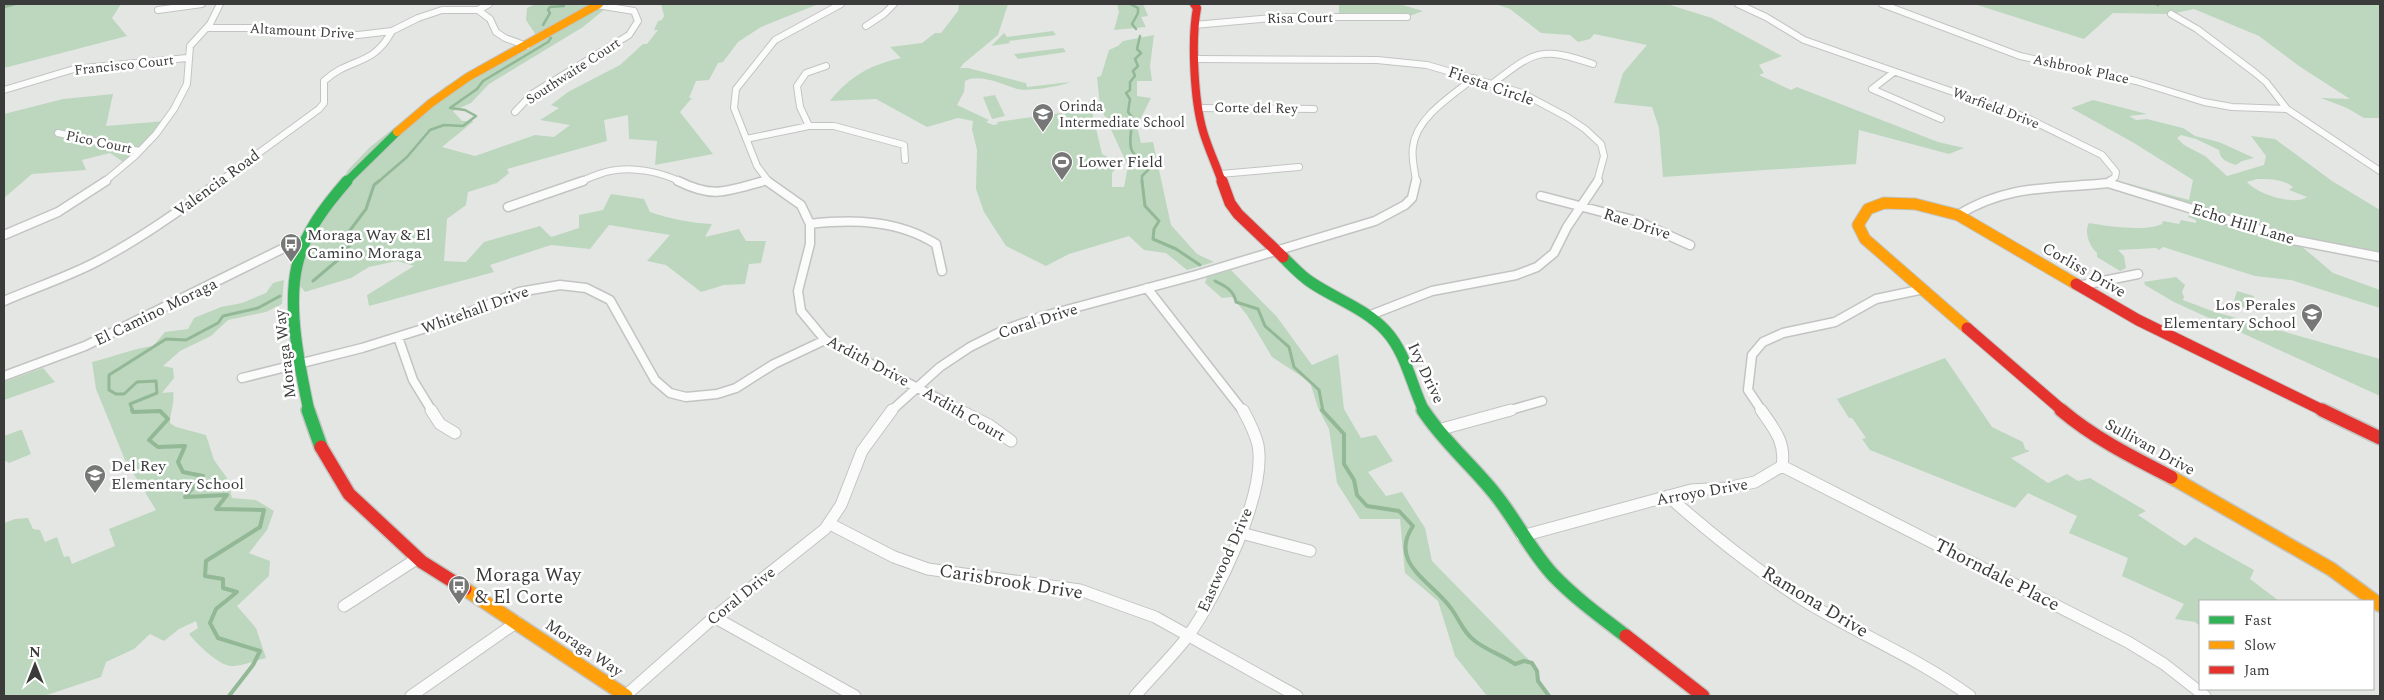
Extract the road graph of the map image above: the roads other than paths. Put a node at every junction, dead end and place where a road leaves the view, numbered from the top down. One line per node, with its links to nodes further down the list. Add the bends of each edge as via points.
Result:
1 (202, 4): 10 (street)
2 (220, 4): 16 (street)
3 (488, 4): 11 (street)
4 (598, 4): 18 (street, Moraga Way); 30 (street, Southwaite Court, via 634,11 638,21 629,35 532,94)
5 (841, 4): 34 (street, via 775,40 746,74 734,96 734,108)
6 (894, 4): 15 (street)
7 (1194, 4): 14 (street, Ivy Drive, via 1197,8)
8 (1738, 4): 23 (street, Warfield Drive, via 1804,40)
9 (1882, 4): 29 (street, Ashbrook Place, via 2020,56 2136,81 2204,102)
10 (158, 10)
11 (478, 10): 17 (street, Altamount Drive, via 454,9 431,13); 18 (street, via 490,18 496,32)
12 (2171, 14): 29 (street, via 2197,29 2254,72 2266,82)
13 (1408, 17): 14 (street, Risa Court, via 1283,17)
14 (1194, 25): 20 (street, Ivy Drive)
15 (866, 26)
16 (207, 28): 17 (street, Altamount Drive, via 257,28 342,36); 19 (street, via 193,40)
17 (392, 31): 57 (street, Valencia Road, via 376,55 330,74 324,81 324,102 319,109 161,224 94,263)
18 (527, 46): 48 (street, Moraga Way, via 475,73 402,127 335,194)
19 (187, 58): 26 (street, Francisco Court, via 74,70); 35 (street, via 187,83 165,121)
20 (1197, 59): 24 (street, Fiesta Circle, via 1396,61 1427,65); 27 (street, Ivy Drive)
21 (1593, 64): 25 (street, via 1560,52 1538,52)
22 (826, 66): 32 (street, via 806,73 797,86 800,107)
23 (1894, 72): 31 (street, via 1872,89); 41 (street, Warfield Drive, via 2026,117 2102,155 2116,172)
24 (1474, 78): 25 (street, Fiesta Circle); 50 (street, Coral Drive, via 1422,126 1415,138 1412,160 1417,188 1404,206 1373,220)
25 (1492, 84): 44 (street, Fiesta Circle, via 1547,105 1585,129 1601,144 1603,169)
26 (4, 90)
27 (1198, 108): 28 (street, Corte del Rey); 39 (street, Ivy Drive, via 1203,131)
28 (1314, 109)
29 (2287, 110): 38 (street)
30 (515, 112)
31 (1941, 119)
32 (808, 126): 34 (street); 36 (street, via 834,126 904,145)
33 (58, 133): 35 (street, Pico Court)
34 (746, 139): 40 (street)
35 (139, 151): 47 (street, via 119,172 74,203)
36 (906, 160)
37 (1299, 167): 39 (street)
38 (2380, 171)
39 (1220, 174): 50 (street, Ivy Drive, via 1230,203)
40 (766, 180): 43 (street, via 723,192 706,192 651,172 610,171); 46 (street, via 801,204)
41 (2108, 183): 45 (street, via 2034,187 1991,196); 51 (street, Echo Hill Lane, via 2293,240)
42 (1541, 196): 44 (street, Rae Drive)
43 (508, 207)
44 (1581, 207): 49 (street, Rae Drive, via 1672,234); 58 (street, Fiesta Circle, via 1554,253 1537,267 1516,275 1432,291)
45 (1958, 215): 54 (street, Corliss Drive); 56 (street, Corliss Drive, via 1915,204 1884,203 1868,209 1858,225 1864,239)
46 (810, 224): 52 (street, via 862,221 918,233 936,244); 60 (street, Ardith Drive, via 810,244 798,291 802,311)
47 (4, 235)
48 (304, 241): 61 (street, Moraga Way, via 295,276); 62 (street, El Camino Moraga, via 85,346)
49 (1690, 245)
50 (1276, 251): 55 (street, Coral Drive); 58 (street, Ivy Drive, via 1310,282)
51 (2380, 257)
52 (942, 271)
53 (2138, 274): 54 (street)
54 (2078, 286): 68 (street, Corliss Drive, via 2138,320)
55 (1147, 288): 64 (street, Coral Drive, via 1018,324 971,346); 73 (street, Eastwood Drive, via 1236,400 1258,446 1259,468)
56 (1924, 289): 70 (street, via 1876,299 1835,322 1783,333 1763,342 1752,355 1748,390 1781,439); 77 (street, Sullivan Drive, via 2080,426 2331,569)
57 (4, 301)
58 (1368, 316): 66 (street, Ivy Drive, via 1386,332 1403,355 1413,388)
59 (398, 338): 60 (street, Whitehall Drive, via 508,296 536,288 579,286 610,300 655,380 670,393 686,397 717,394 736,388 774,364); 61 (street, Whitehall Drive); 67 (street, via 417,387 440,424)
60 (825, 340): 64 (street, Ardith Drive)
61 (300, 363): 63 (street, Whitehall Drive); 76 (street, Moraga Way, via 313,433 349,494)
62 (4, 376)
63 (242, 378)
64 (916, 387): 69 (street, Ardith Court, via 989,425); 72 (street, Coral Drive, via 878,425 869,439 845,502)
65 (1542, 401): 66 (street)
66 (1438, 430): 74 (street, Ivy Drive, via 1496,495)
67 (454, 433)
68 (2380, 438)
69 (1011, 441)
70 (1782, 466): 71 (street, Arroyo Drive, via 1755,482); 89 (street, Thorndale Place, via 2128,642 2164,664)
71 (1668, 496): 74 (street, Arroyo Drive); 88 (street, Ramona Drive, via 1712,534 1808,603 1926,667)
72 (830, 524): 79 (street, Coral Drive); 81 (street, Carisbrook Drive, via 894,557 928,569 1080,590 1155,616)
73 (1241, 533): 75 (street); 81 (street, Eastwood Drive, via 1206,608)
74 (1522, 536): 87 (street, Ivy Drive, via 1552,574 1577,598)
75 (1310, 551)
76 (418, 558): 78 (street); 80 (street, Moraga Way)
77 (2373, 600)
78 (344, 606)
79 (714, 617): 83 (street, Coral Drive); 84 (street)
80 (517, 622): 82 (street); 83 (street, Moraga Way)
81 (1188, 636): 85 (street, Eastwood Drive); 86 (street, Carisbrook Drive)
82 (411, 696)
83 (626, 696)
84 (854, 696)
85 (1135, 696)
86 (1298, 696)
87 (1702, 696)
88 (1970, 696)
89 (2205, 696)

